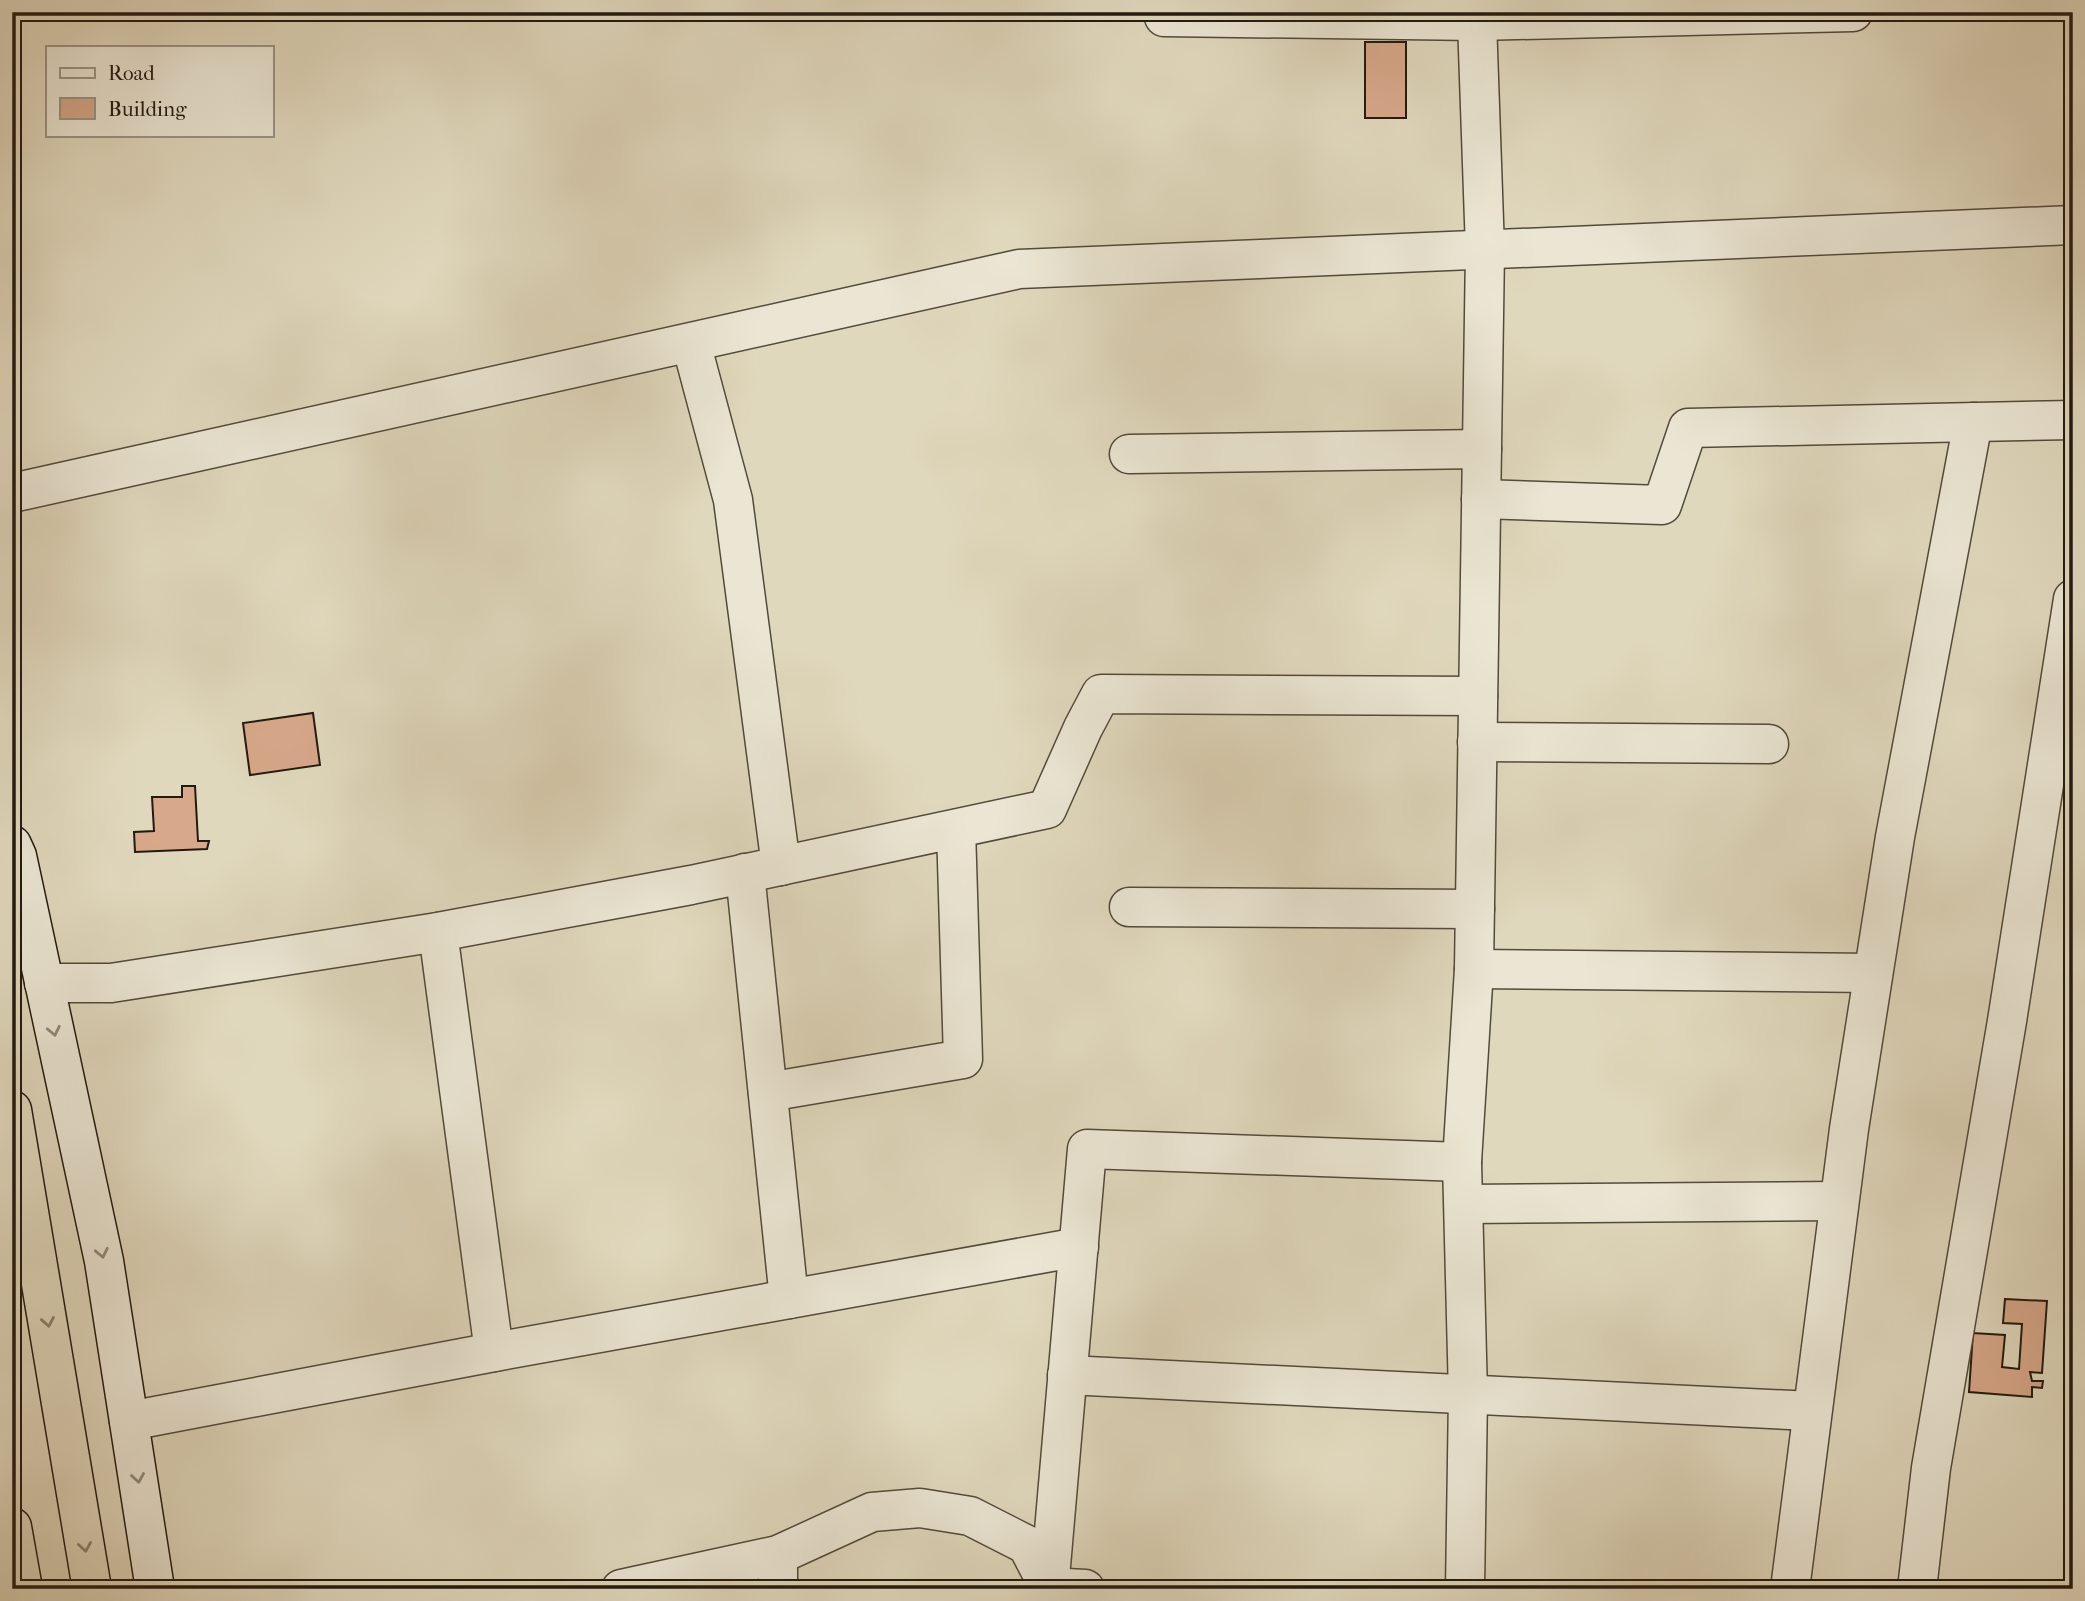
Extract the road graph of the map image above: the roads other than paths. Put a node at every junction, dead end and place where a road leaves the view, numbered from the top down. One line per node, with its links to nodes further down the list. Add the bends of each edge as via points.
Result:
1 (1853, 12): 3 (street)
2 (1164, 18): 3 (street)
3 (1477, 21): 5 (street)
4 (2073, 225): 5 (street)
5 (1485, 250): 6 (street, via 1019,269); 9 (street)
6 (691, 343): 11 (street); 20 (street, via 733,500)
7 (2073, 420): 8 (street)
8 (1973, 422): 12 (street, via 1688,428 1662,505); 25 (street)
9 (1482, 449): 10 (street); 12 (street)
10 (1129, 454)
11 (12, 493)
12 (1481, 499): 14 (street)
13 (2073, 599): 17 (street)
14 (1478, 696): 15 (street); 18 (street, via 1101,694 1047,810)
15 (1477, 742): 16 (street); 22 (street)
16 (1769, 744)
17 (2058, 794): 48 (street, via 2007,1021 1930,1468)
18 (956, 828): 20 (street); 27 (street, via 962,1059)
19 (12, 845): 26 (street)
20 (763, 870): 23 (street); 27 (street)
21 (1129, 907): 22 (street)
22 (1475, 909): 24 (street)
23 (438, 932): 26 (street, via 111,983); 34 (street)
24 (1474, 969): 25 (street); 29 (street)
25 (1873, 972): 30 (street)
26 (44, 983): 38 (street, one-way to 38, via 104,1261)
27 (768, 1092): 33 (street)
28 (12, 1110): 43 (highway, one-way to 43)
29 (1462, 1162): 31 (street); 32 (street, via 1087,1149)
30 (1839, 1201): 31 (street); 37 (street)
31 (1465, 1204): 36 (street)
32 (1079, 1247): 33 (street); 35 (street)
33 (789, 1298): 34 (street)
34 (494, 1352): 38 (street)
35 (1067, 1375): 36 (street); 41 (street)
36 (1468, 1395): 37 (street); 46 (street)
37 (1812, 1411): 47 (street)
38 (129, 1421): 44 (street, one-way to 44)
39 (12, 1527): 42 (highway)
40 (778, 1572): 41 (street, via 872,1512 920,1508 970,1516 1027,1545); 45 (street)
41 (1061, 1588)
42 (23, 1589)
43 (92, 1589)
44 (155, 1589)
45 (621, 1589)
46 (1465, 1589)
47 (1790, 1589)
48 (1917, 1589)

